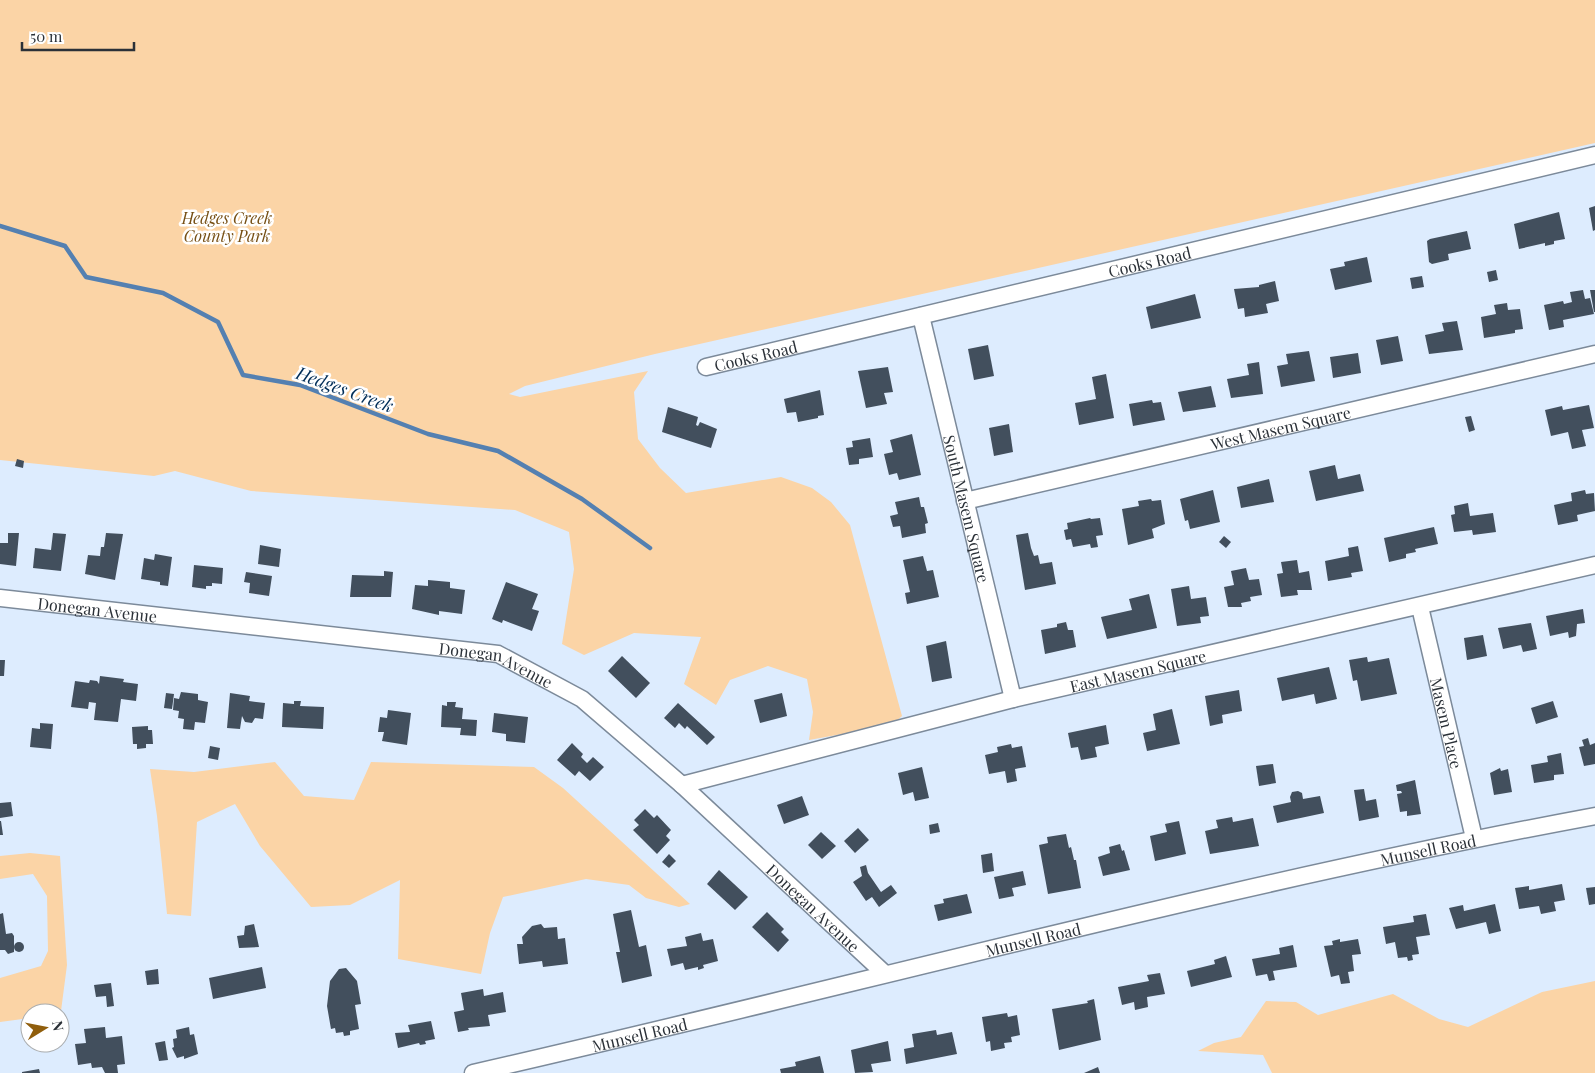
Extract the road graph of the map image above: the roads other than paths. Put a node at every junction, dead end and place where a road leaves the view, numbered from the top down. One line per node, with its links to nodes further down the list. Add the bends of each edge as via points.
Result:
1 (1595, 155): 2 (street, Cooks Road)
2 (921, 316): 4 (street, Cooks Road); 5 (street, South Masem Square)
3 (1595, 354): 5 (street, West Masem Square)
4 (706, 367)
5 (965, 501): 9 (street, South Masem Square)
6 (1595, 565): 8 (street, East Masem Square)
7 (0, 598): 10 (street, Donegan Avenue, via 498,654 582,699)
8 (1420, 607): 9 (street, East Masem Square); 12 (street, Masem Place)
9 (1012, 700): 10 (street, East Masem Square)
10 (682, 786): 13 (street, Donegan Avenue)
11 (1595, 816): 12 (street, Munsell Road)
12 (1474, 838): 13 (street, Munsell Road)
13 (884, 973): 14 (street, Munsell Road)
14 (473, 1073)

